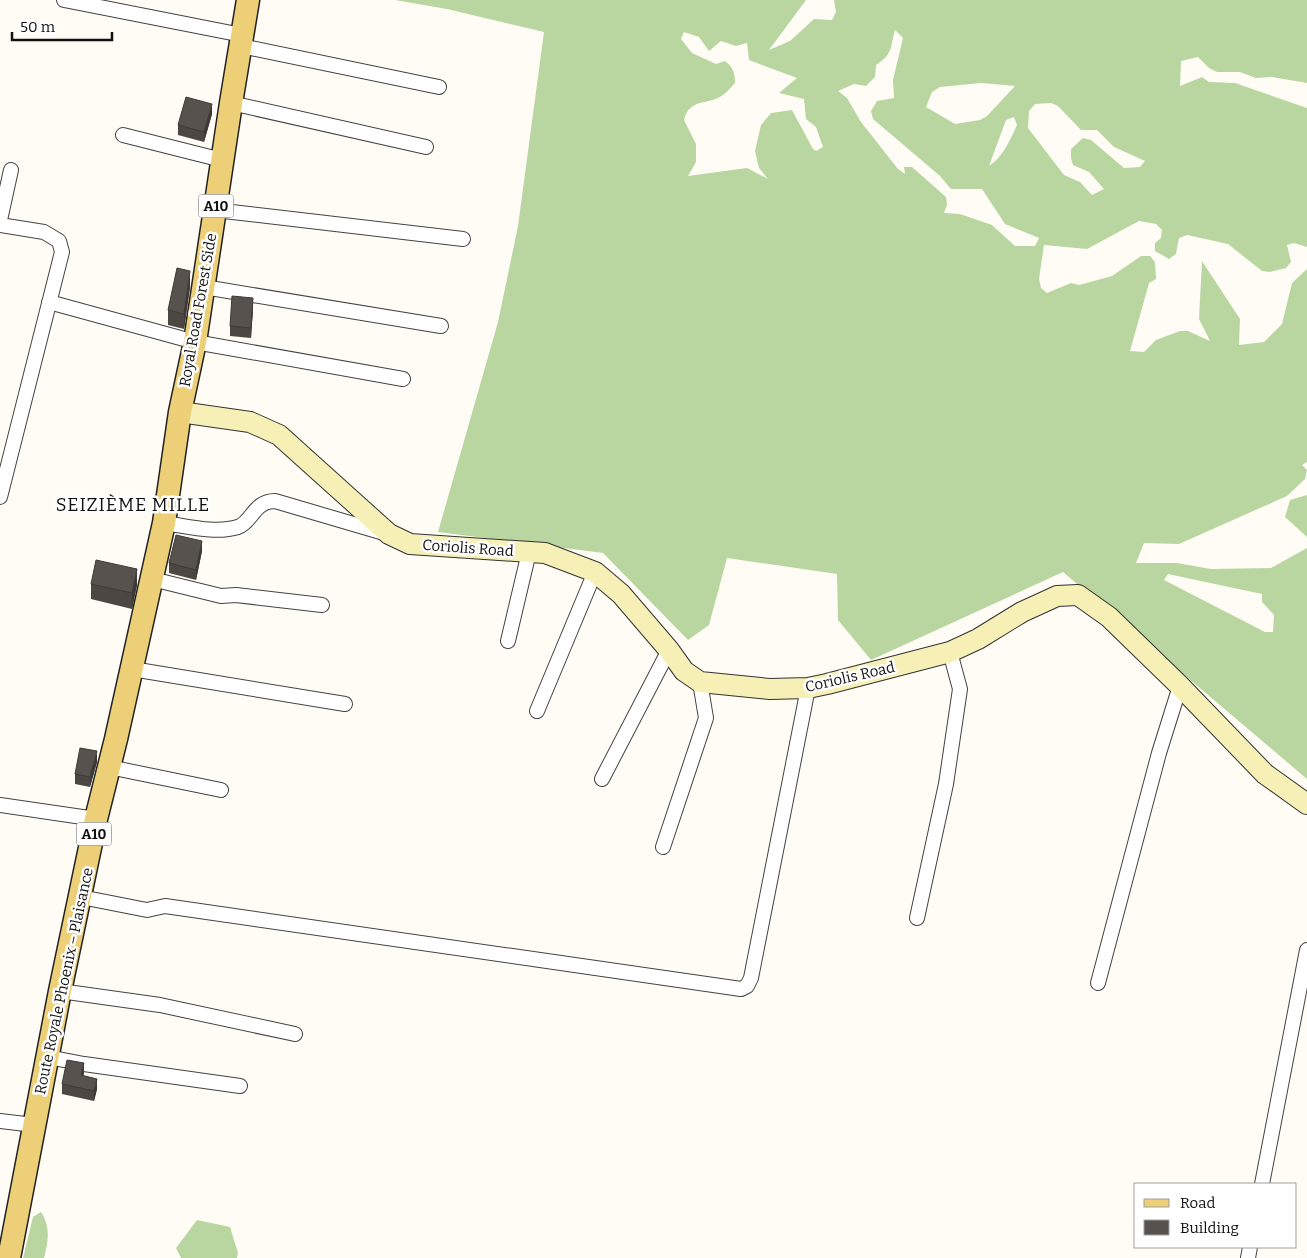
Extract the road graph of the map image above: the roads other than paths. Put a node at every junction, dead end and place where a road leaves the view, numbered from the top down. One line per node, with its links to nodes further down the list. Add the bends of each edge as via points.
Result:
1 (64, 0): 3 (street)
2 (248, 0): 3 (main road, Royal Road Forest Side / A10)
3 (242, 40): 4 (street); 5 (main road, Royal Road Forest Side / A10)
4 (439, 87)
5 (231, 103): 7 (street); 8 (main road, Royal Road Forest Side / A10)
6 (124, 135): 8 (street)
7 (426, 147)
8 (222, 160): 10 (main road, Royal Road Forest Side / A10)
9 (11, 170): 11 (street)
10 (215, 210): 13 (street); 14 (main road, Royal Road Forest Side / A10)
11 (0, 220)
12 (0, 225): 15 (street, via 44,232 59,241 62,252)
13 (463, 239)
14 (204, 287): 16 (street); 17 (main road, Royal Road Forest Side / A10)
15 (49, 302): 17 (street); 20 (street)
16 (441, 326)
17 (195, 342): 18 (street); 19 (main road, Royal Road Forest Side / A10)
18 (403, 379)
19 (180, 412): 22 (main road, Route Royale Phoenix – Plaisance / A10); 23 (main road, Coriolis Road, via 250,422 279,435)
20 (5, 458): 21 (street)
21 (0, 497)
22 (164, 523): 23 (street, via 220,530 240,526 256,509 268,501 275,501); 26 (main road, Route Royale Phoenix – Plaisance / A10)
23 (389, 534): 24 (main road, Coriolis Road, via 410,544)
24 (529, 552): 25 (main road, Coriolis Road, via 545,553); 28 (street)
25 (595, 572): 29 (main road, Coriolis Road, via 621,594); 36 (street)
26 (152, 579): 27 (street, via 221,596); 31 (main road, Route Royale Phoenix – Plaisance / A10)
27 (322, 605)
28 (508, 641)
29 (669, 650): 32 (main road, Coriolis Road, via 684,671); 38 (street)
30 (950, 652): 33 (main road, Coriolis Road, via 1057,596 1078,595 1109,617); 34 (main road, Coriolis Road); 45 (street, via 960,689 946,784)
31 (132, 669): 35 (street); 37 (main road, Route Royale Phoenix – Plaisance / A10)
32 (700, 682): 34 (main road, Coriolis Road, via 770,689); 43 (street, via 706,718)
33 (1180, 686): 40 (main road, Coriolis Road, via 1265,774); 47 (street, via 1159,752)
34 (808, 688): 44 (street, via 751,978 747,986 740,989 165,906 147,910)
35 (345, 704)
36 (537, 711)
37 (109, 767): 39 (street); 42 (main road, Route Royale Phoenix – Plaisance / A10)
38 (602, 779)
39 (221, 790)
40 (1307, 804)
41 (0, 805): 42 (street)
42 (96, 819): 44 (main road, Route Royale Phoenix – Plaisance / A10)
43 (663, 847)
44 (81, 897): 48 (main road, Route Royale Phoenix – Plaisance / A10)
45 (917, 918)
46 (1307, 950): 54 (street)
47 (1098, 983)
48 (60, 991): 49 (street, via 160,1005); 50 (main road, Route Royale Phoenix – Plaisance / A10)
49 (295, 1034)
50 (48, 1057): 51 (street); 53 (main road, Route Royale Phoenix – Plaisance / A10)
51 (240, 1086)
52 (0, 1121): 53 (street)
53 (34, 1126): 55 (main road, Route Royale Phoenix – Plaisance / A10)
54 (1262, 1183)
55 (9, 1258)

